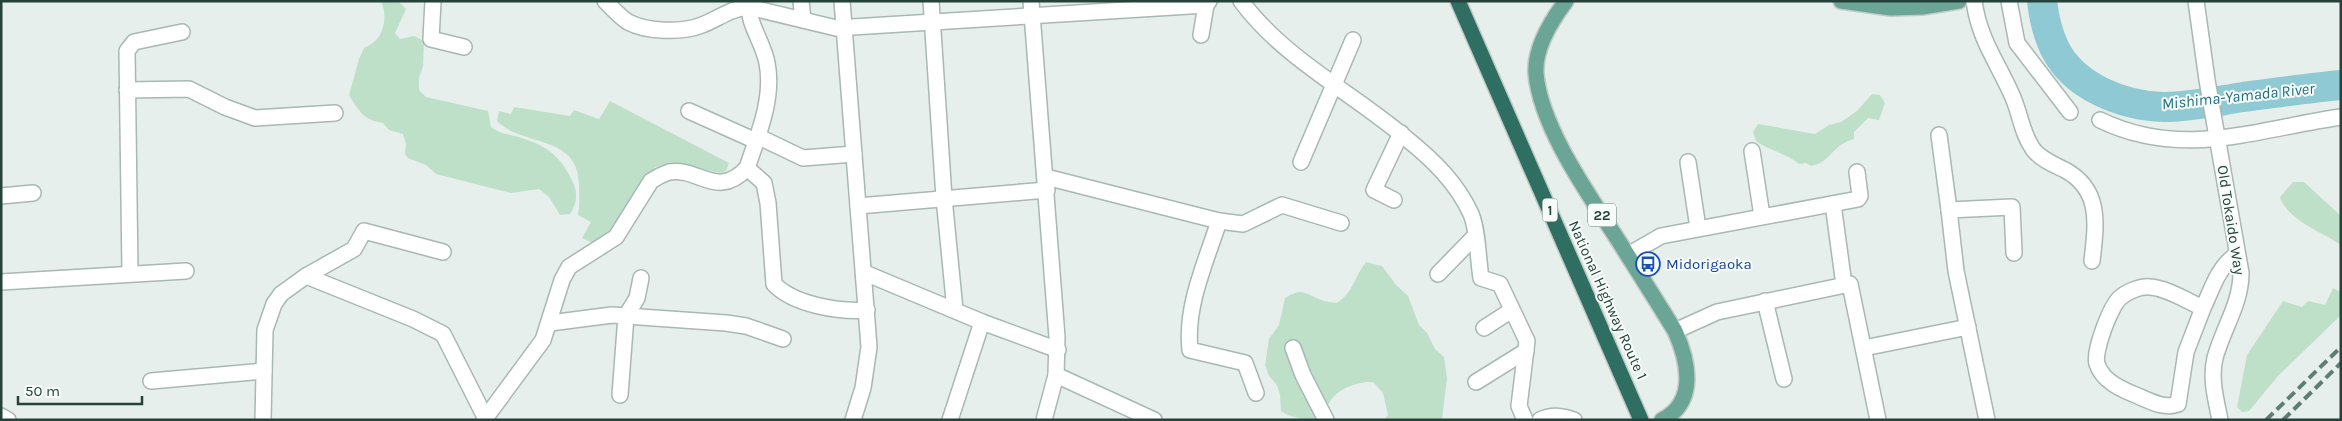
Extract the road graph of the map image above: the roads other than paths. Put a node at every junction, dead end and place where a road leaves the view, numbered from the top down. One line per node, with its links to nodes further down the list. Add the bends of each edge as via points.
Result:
1 (433, 1): 24 (street, via 431,39)
2 (605, 1): 15 (street, via 628,22 664,29 700,26)
3 (801, 1): 18 (street)
4 (842, 1): 20 (street)
5 (931, 1): 19 (street)
6 (1241, 1): 25 (street, via 1276,40)
7 (1458, 1): 104 (highway, National Highway Route 1 / 1)
8 (1566, 1): 57 (main road, 22, via 1551,21 1540,48 1536,72 1539,92 1553,130 1582,184)
9 (1841, 1): 16 (main road)
10 (1959, 1): 16 (main road, via 1922,7)
11 (1974, 1): 59 (street, via 1982,36 2011,92 2034,150 2079,178 2086,186 2096,222)
12 (2009, 1): 28 (street, via 2017,43)
13 (2196, 1): 35 (street, Old Tokaido Way)
14 (1208, 3): 17 (street); 22 (street)
15 (749, 4): 18 (street); 34 (street, via 751,24 767,61 769,79)
16 (1889, 4)
17 (1031, 8): 19 (street); 42 (street)
18 (803, 20): 20 (street)
19 (933, 22): 20 (street); 45 (street)
20 (844, 28): 37 (street)
21 (182, 32): 26 (street, via 134,42 129,46 126,56)
22 (1202, 35)
23 (1353, 40): 25 (street)
24 (464, 47)
25 (1335, 84): 32 (street); 38 (street)
26 (127, 90): 29 (street, via 190,89 225,108 255,118); 61 (street)
27 (689, 111): 34 (street)
28 (2070, 112)
29 (335, 113)
30 (2341, 117): 35 (street)
31 (2100, 120): 35 (street, via 2146,137 2183,141)
32 (1401, 133): 46 (street, via 1374,190); 54 (street, via 1453,183 1472,215)
33 (1939, 135): 49 (street)
34 (757, 138): 37 (street, via 803,158); 40 (street)
35 (2217, 138): 58 (street, Old Tokaido Way)
36 (1752, 151): 50 (street)
37 (854, 154): 48 (street)
38 (1301, 162)
39 (1688, 162): 53 (street)
40 (748, 168): 70 (street, via 764,183 774,284 782,292 832,309); 75 (street, via 727,182 675,172 651,181 616,237 569,268 562,280)
41 (1857, 172): 47 (street, via 1858,199)
42 (1046, 184): 45 (street); 51 (street); 82 (street)
43 (33, 193): 44 (street)
44 (1, 196)
45 (944, 198): 48 (street); 71 (street)
46 (1394, 200)
47 (1833, 204): 50 (street); 67 (street)
48 (858, 206): 62 (street)
49 (1949, 210): 56 (street, via 2012,207); 76 (street, via 1956,272)
50 (1762, 216): 53 (street)
51 (1219, 221): 52 (street, via 1243,224 1282,205); 89 (street, via 1195,296 1188,332 1190,350 1244,363)
52 (1341, 223)
53 (1698, 228): 57 (street, via 1661,236)
54 (1475, 236): 63 (street); 72 (street, via 1481,278 1500,284)
55 (443, 252): 64 (street, via 364,231 354,249)
56 (2014, 253)
57 (1628, 255): 78 (main road, 22)
58 (2236, 255): 69 (street, via 2219,272); 107 (street, Old Tokaido Way, via 2241,289 2215,359 2213,382)
59 (2092, 261)
60 (186, 271): 61 (street)
61 (130, 273): 66 (street)
62 (865, 273): 70 (street); 71 (street)
63 (1438, 274)
64 (306, 276): 84 (street, via 281,294 274,304 265,330); 92 (street, via 443,334)
65 (641, 278): 73 (street, via 637,298)
66 (1, 282)
67 (1844, 285): 68 (street); 81 (street, via 1850,284)
68 (1765, 301): 78 (street, via 1717,312); 86 (street)
69 (2203, 308): 69 (street, via 2152,287 2134,290 2120,297 2096,355 2102,373 2120,388 2161,405 2170,407 2178,404 2186,352)
70 (867, 310): 96 (street, via 867,367)
71 (955, 310): 74 (street)
72 (1512, 310): 77 (street); 83 (street, via 1527,341)
73 (626, 316): 75 (street, via 604,314); 79 (street, via 726,322); 90 (street)
74 (982, 322): 82 (street); 97 (street)
75 (550, 323): 92 (street, via 535,352)
76 (1968, 327): 81 (street); 93 (street)
77 (1484, 328)
78 (1675, 331): 105 (main road, 22, via 1684,352 1687,378 1677,408)
79 (784, 339)
80 (1293, 348): 100 (street)
81 (1864, 348): 106 (street)
82 (1058, 350): 85 (street)
83 (1526, 351): 88 (street); 101 (street, via 1520,406)
84 (264, 371): 87 (street); 95 (street)
85 (1056, 375): 98 (street); 99 (street)
86 (1784, 379)
87 (151, 381)
88 (1476, 382)
89 (1256, 393)
90 (620, 395)
91 (1, 416): 94 (street)
92 (484, 418)
93 (1985, 419)
94 (8, 420)
95 (263, 420)
96 (853, 420)
97 (950, 420)
98 (1044, 420)
99 (1154, 420)
100 (1326, 420)
101 (1525, 420)
102 (1540, 420): 103 (street, via 1556,415)
103 (1574, 420)
104 (1641, 420)
105 (1662, 420)
106 (1878, 420)
107 (2220, 420)

